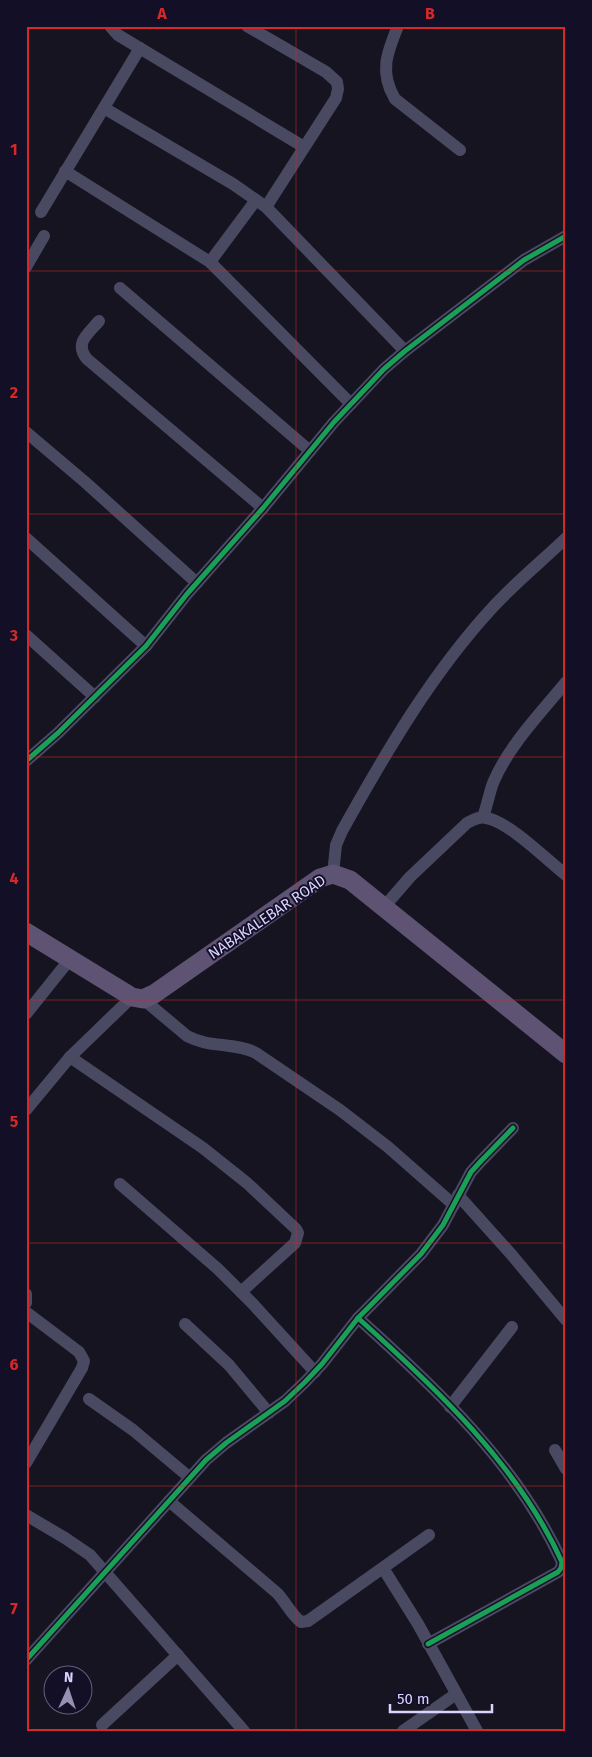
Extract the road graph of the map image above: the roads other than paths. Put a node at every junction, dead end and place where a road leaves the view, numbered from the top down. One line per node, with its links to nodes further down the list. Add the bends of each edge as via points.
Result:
1 (110, 26): 4 (street, via 118,35)
2 (247, 26): 6 (street, via 326,72 337,82 336,98)
3 (398, 26): 7 (street, via 388,51 388,88 395,99)
4 (140, 48): 5 (street); 6 (street)
5 (104, 108): 8 (street); 9 (street)
6 (304, 147): 9 (street)
7 (460, 150)
8 (65, 171): 10 (street); 13 (street)
9 (261, 204): 13 (street); 17 (street)
10 (41, 212)
11 (44, 236): 14 (street)
12 (566, 236): 17 (street, via 524,260)
13 (210, 262): 18 (street)
14 (26, 268)
15 (120, 288): 20 (street)
16 (99, 321): 21 (street, via 80,346 87,359)
17 (405, 350): 18 (street)
18 (351, 404): 20 (street)
19 (26, 432): 24 (street)
20 (310, 451): 21 (street)
21 (263, 508): 24 (street)
22 (26, 538): 26 (street)
23 (566, 538): 31 (street, via 494,606 444,666 392,743 342,831 336,845)
24 (197, 583): 26 (street)
25 (26, 635): 28 (street)
26 (146, 646): 28 (street)
27 (566, 682): 30 (street, via 519,738 503,763)
28 (95, 697): 29 (street)
29 (26, 761)
30 (483, 817): 32 (street, via 493,819 512,831); 33 (street, via 467,823 410,877)
31 (333, 874): 33 (main road, NABAKALEBAR ROAD, via 350,880); 36 (main road, NABAKALEBAR ROAD, via 320,878 154,994)
32 (566, 875)
33 (384, 907): 38 (main road, NABAKALEBAR ROAD)
34 (26, 932): 35 (main road)
35 (70, 959): 36 (main road); 37 (street)
36 (138, 998): 39 (street); 43 (street, via 195,1040 241,1047 256,1053 347,1116)
37 (26, 1014)
38 (566, 1054)
39 (70, 1057): 40 (street); 44 (street, via 203,1148 296,1229 295,1243)
40 (26, 1110)
41 (513, 1128): 43 (street, via 471,1172)
42 (120, 1184): 44 (street)
43 (456, 1200): 48 (street, via 443,1225 421,1254); 49 (street, via 511,1254)
44 (241, 1292): 52 (street)
45 (26, 1294): 46 (street)
46 (26, 1303)
47 (26, 1312): 57 (street, via 79,1352 84,1362)
48 (358, 1318): 52 (street); 54 (street)
49 (566, 1320)
50 (185, 1324): 55 (street, via 229,1365)
51 (512, 1327): 54 (street)
52 (315, 1372): 55 (street)
53 (89, 1399): 59 (street, via 133,1430)
54 (450, 1407): 63 (street, via 511,1477)
55 (269, 1413): 59 (street, via 226,1443)
56 (555, 1450): 58 (street)
57 (26, 1463)
58 (566, 1469)
59 (189, 1477): 60 (street)
60 (168, 1501): 64 (street, via 277,1593 301,1622 308,1621); 65 (street)
61 (26, 1515): 65 (street, via 90,1555)
62 (429, 1535): 64 (street)
63 (562, 1553): 66 (street, via 558,1572)
64 (382, 1568): 66 (street)
65 (104, 1571): 67 (street); 68 (street)
66 (428, 1644): 69 (street)
67 (178, 1655): 70 (street); 71 (street)
68 (26, 1660)
69 (456, 1694): 72 (street); 73 (street)
70 (102, 1725)
71 (244, 1731)
72 (403, 1731)
73 (476, 1731)

